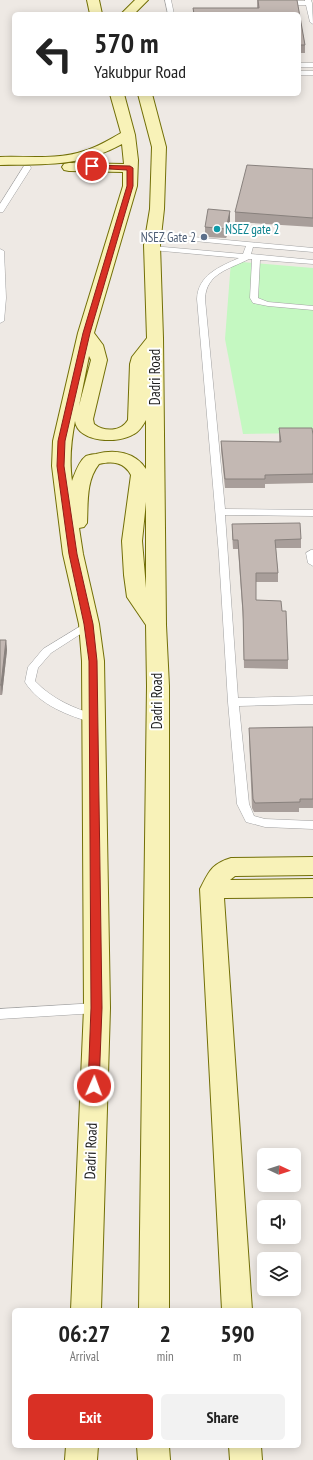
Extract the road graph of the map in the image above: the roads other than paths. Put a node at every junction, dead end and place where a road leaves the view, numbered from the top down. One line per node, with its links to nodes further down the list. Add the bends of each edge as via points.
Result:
1 (93, 0): 6 (main road)
2 (142, 0): 7 (main road)
3 (168, 0): 8 (lane)
4 (308, 1): 5 (lane); 9 (lane)
5 (277, 3)
6 (96, 12)
7 (124, 12)
8 (171, 12)
9 (313, 22)
10 (301, 64): 11 (lane)
11 (313, 65)
12 (301, 73): 13 (lane)
13 (313, 73)
14 (118, 96): 16 (main road, Dadri Road)
15 (146, 96): 22 (main road, Dadri Road, via 159,147)
16 (128, 135): 17 (main road, via 94,152 72,158); 20 (main road, Dadri Road)
17 (0, 161)
18 (0, 168): 19 (main road)
19 (27, 168): 20 (main road); 21 (lane)
20 (130, 168): 30 (main road, Dadri Road, via 130,186)
21 (0, 210)
22 (153, 242): 23 (lane); 26 (lane); 31 (main road, Dadri Road)
23 (250, 244): 24 (lane); 26 (lane)
24 (313, 250)
25 (0, 251): 29 (lane)
26 (251, 257): 27 (lane); 28 (lane, via 256,301); 32 (lane, via 212,275 201,291)
27 (313, 262)
28 (313, 308)
29 (0, 321)
30 (86, 333): 31 (main road, via 95,345 99,360 84,418 85,426 89,430 117,435 134,428 137,420 138,364 140,357); 34 (main road, Dadri Road, via 62,441 61,466)
31 (155, 338): 36 (main road, Dadri Road)
32 (219, 512): 33 (lane); 38 (lane)
33 (313, 513)
34 (73, 554): 35 (main road, Dadri Road); 36 (main road, via 81,481 88,465 93,460 109,457 131,461 140,475 132,541 137,597)
35 (89, 624): 39 (main road, Dadri Road, via 93,661); 39 (lane, via 47,651 33,667 30,682 41,695 58,707)
36 (156, 624): 47 (main road, Dadri Road, via 158,686)
37 (313, 700): 38 (lane)
38 (233, 702): 40 (lane, via 243,804 250,819 265,823)
39 (94, 719): 44 (main road, Dadri Road)
40 (313, 825)
41 (313, 866): 43 (main road, via 231,867 222,871 216,878)
42 (313, 888): 43 (main road)
43 (212, 890): 48 (main road)
44 (96, 1008): 45 (lane); 46 (main road, Dadri Road)
45 (0, 1014)
46 (86, 1308)
47 (154, 1308)
48 (237, 1308)
49 (82, 1448): 52 (main road)
50 (154, 1448): 53 (main road)
51 (245, 1448): 54 (main road)
52 (81, 1460)
53 (154, 1460)
54 (246, 1460)

